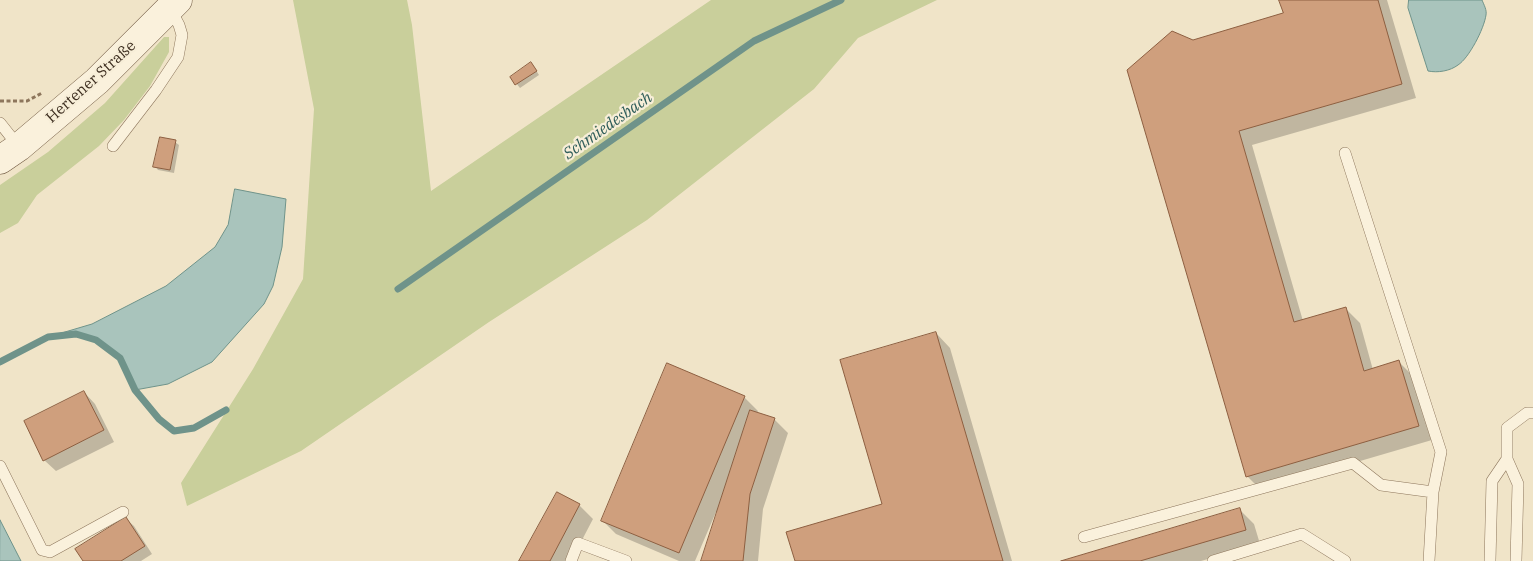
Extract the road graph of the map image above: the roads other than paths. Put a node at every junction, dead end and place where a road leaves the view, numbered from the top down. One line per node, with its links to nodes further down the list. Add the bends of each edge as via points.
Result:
1 (174, 4): 3 (lane, via 182,35 178,57); 4 (main road, Hertener Straße, via 97,81)
2 (0, 124): 4 (lane)
3 (113, 146)
4 (9, 153)
5 (1345, 153): 9 (lane, via 1441,452)
6 (1533, 413): 7 (lane, via 1527,412 1507,428)
7 (1507, 459): 17 (lane, via 1492,481); 18 (lane, via 1518,484)
8 (0, 466): 10 (lane, via 42,550 50,552)
9 (1434, 492): 11 (lane, via 1381,485 1353,463); 16 (lane)
10 (123, 512)
11 (1084, 537)
12 (571, 561): 13 (lane, via 578,543)
13 (626, 561)
14 (1213, 561): 15 (lane, via 1302,534)
15 (1345, 561)
16 (1429, 561)
17 (1490, 561)
18 (1516, 561)

